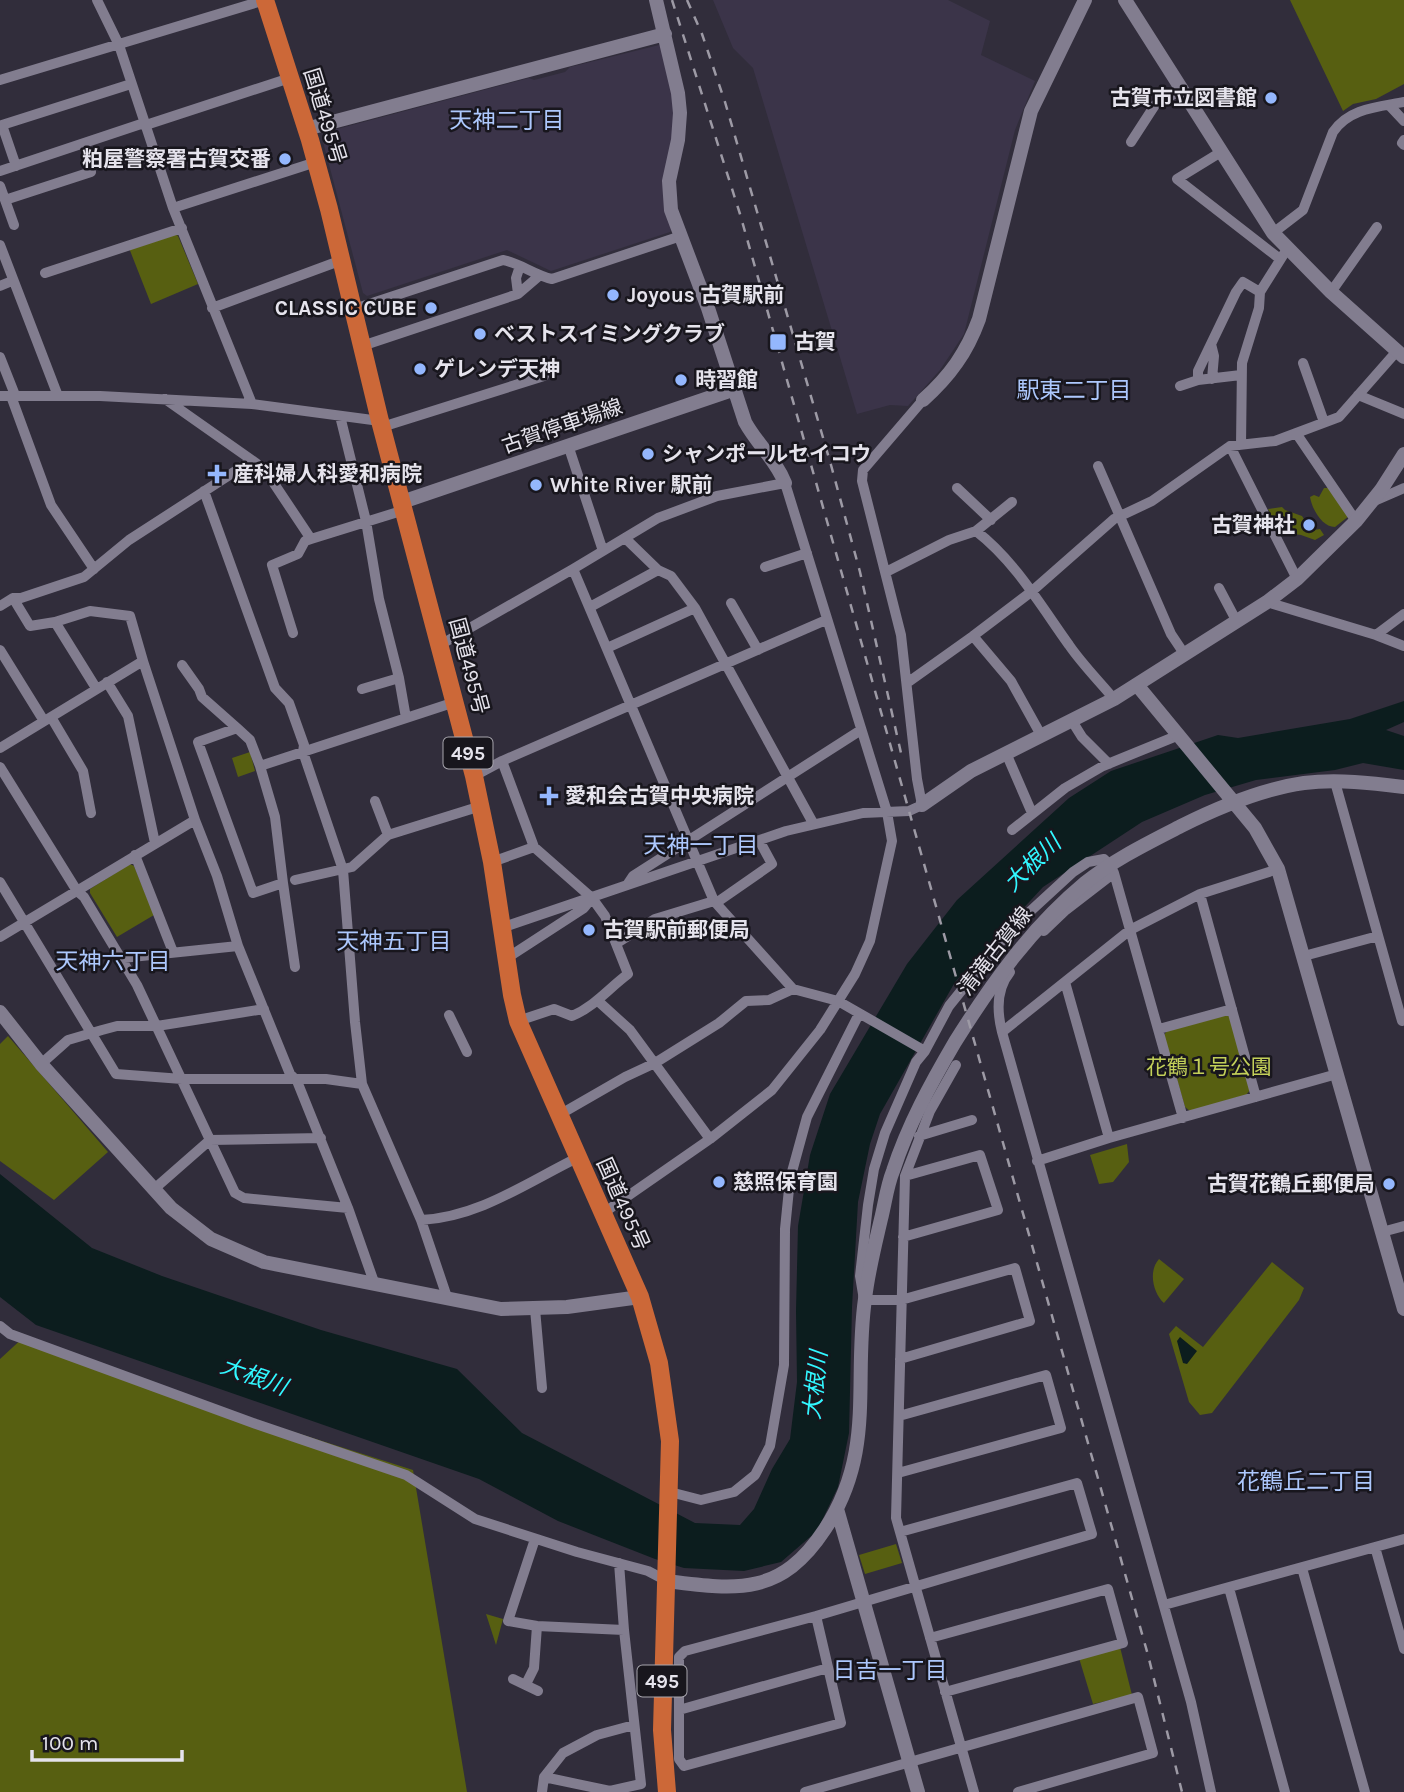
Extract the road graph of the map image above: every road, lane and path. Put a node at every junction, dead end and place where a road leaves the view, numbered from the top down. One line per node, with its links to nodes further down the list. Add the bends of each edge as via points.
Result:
1 (97, 0): 7 (street)
2 (265, 0): 7 (street); 8 (highway, 国道495号 / 495)
3 (656, 0): 6 (street)
4 (1085, 0): 61 (street, via 1031,111 970,343 943,382)
5 (1125, 0): 11 (street)
6 (665, 34): 16 (street); 32 (street, via 680,113 669,197)
7 (119, 45): 9 (street); 10 (street)
8 (290, 78): 15 (street); 16 (highway, 国道495号 / 495)
9 (0, 80)
10 (131, 84): 15 (street); 22 (street, via 2,125)
11 (1181, 90): 18 (street, via 1155,105); 20 (street)
12 (1404, 102): 13 (street)
13 (1389, 105): 14 (street); 31 (street, via 1354,113 1339,124 1303,210)
14 (1404, 121)
15 (145, 124): 22 (street); 27 (street)
16 (306, 129): 21 (highway, 国道495号 / 495)
17 (1404, 140): 19 (street)
18 (1132, 142)
19 (1404, 145)
20 (1221, 152): 31 (street); 34 (street, via 1177,179)
21 (316, 162): 27 (street); 35 (highway, 国道495号 / 495)
22 (16, 166): 23 (street)
23 (0, 171)
24 (91, 172): 26 (street)
25 (0, 186): 26 (street)
26 (5, 200): 28 (street)
27 (173, 208): 30 (street)
28 (14, 225)
29 (1377, 227): 42 (street)
30 (182, 228): 37 (street); 44 (street)
31 (1273, 233): 34 (street)
32 (681, 236): 38 (street, via 552,279); 56 (street)
33 (0, 245): 39 (street)
34 (1283, 254): 41 (street); 42 (street)
35 (342, 260): 44 (street); 45 (highway, 国道495号 / 495)
36 (520, 265): 38 (street); 43 (street); 45 (street, via 503,260)
37 (45, 274)
38 (539, 276): 43 (street)
39 (12, 281): 40 (street); 58 (street)
40 (0, 286)
41 (1261, 292): 46 (street, via 1243,282); 51 (street)
42 (1331, 292): 48 (street)
43 (518, 294): 47 (street)
44 (212, 308): 62 (street)
45 (354, 309): 47 (highway, 国道495号 / 495)
46 (1211, 344): 53 (street); 54 (street)
47 (362, 346): 66 (highway, 国道495号 / 495)
48 (1401, 354): 59 (street)
49 (0, 358): 57 (street)
50 (1303, 363): 65 (street)
51 (1241, 375): 53 (street); 69 (street)
52 (544, 376): 66 (street)
53 (1212, 379): 54 (street)
54 (1198, 380): 55 (street)
55 (1180, 386)
56 (735, 390): 68 (street, 古賀停車場線); 74 (street, via 745,422)
57 (9, 395): 58 (street); 91 (street, via 51,505)
58 (58, 396): 60 (street)
59 (1358, 396): 63 (street); 65 (street, via 1339,417)
60 (164, 398): 62 (street); 72 (street)
61 (923, 400): 94 (street, via 863,470)
62 (252, 404): 64 (street)
63 (1404, 414)
64 (340, 416): 66 (street); 84 (street)
65 (1324, 422): 67 (street)
66 (381, 424): 78 (highway, 国道495号 / 495)
67 (1296, 433): 69 (street); 83 (street)
68 (568, 445): 78 (street, 古賀停車場線); 88 (street)
69 (1241, 445): 70 (street)
70 (1230, 446): 81 (street, via 1152,501); 95 (street)
71 (1404, 454): 80 (street)
72 (251, 461): 77 (street); 87 (street, via 269,476)
73 (1098, 466): 81 (street)
74 (785, 482): 86 (street, via 718,496 670,513); 89 (street)
75 (957, 488): 82 (street)
76 (1404, 488): 80 (street)
77 (204, 491): 91 (street, via 128,540); 137 (street, via 275,688 289,703)
78 (402, 502): 84 (street, via 398,512); 111 (highway, 国道495号 / 495)
79 (1012, 502): 82 (street)
80 (1372, 502): 83 (street)
81 (1121, 517): 97 (street, via 1097,532); 116 (street, via 1171,635)
82 (990, 520): 85 (street)
83 (1356, 521): 95 (street)
84 (366, 522): 87 (street); 120 (street)
85 (976, 531): 94 (street); 97 (street)
86 (625, 538): 88 (street); 93 (street)
87 (312, 539): 108 (street, via 305,541 298,554 272,565)
88 (603, 551): 92 (street)
89 (807, 553): 90 (street); 105 (street)
90 (765, 567)
91 (94, 569): 98 (street, via 84,577)
92 (573, 569): 102 (street); 111 (street)
93 (658, 570): 102 (street); 103 (street, via 671,576)
94 (886, 572): 122 (street)
95 (1297, 579): 99 (street)
96 (1219, 588): 107 (street)
97 (1031, 592): 110 (street); 126 (street)
98 (13, 598): 101 (street); 106 (street, via 30,626)
99 (1267, 602): 107 (street); 109 (street)
100 (731, 603): 115 (street)
101 (0, 606)
102 (590, 607): 113 (street)
103 (695, 608): 113 (street); 118 (street)
104 (1404, 614): 109 (street)
105 (826, 620): 115 (street); 133 (street)
106 (55, 622): 117 (street, via 90,611 130,616); 124 (street)
107 (1237, 622): 116 (street)
108 (293, 633)
109 (1376, 635): 112 (street)
110 (974, 636): 122 (street); 134 (street, via 1011,681)
111 (440, 645): 127 (highway, 国道495号 / 495)
112 (1404, 646)
113 (607, 648): 128 (street)
114 (0, 650): 130 (street)
115 (758, 650): 118 (street)
116 (1185, 655): 123 (street)
117 (143, 661): 121 (street); 154 (street)
118 (725, 663): 128 (street); 144 (street)
119 (182, 665): 132 (street, via 202,697)
120 (399, 678): 125 (street); 129 (street)
121 (107, 682): 124 (street); 160 (street, via 128,716)
122 (907, 682): 149 (street)
123 (1137, 685): 126 (street); 135 (street)
124 (96, 688): 130 (street)
125 (362, 689)
126 (1114, 699): 131 (street)
127 (455, 702): 129 (street); 143 (highway, 国道495号 / 495)
128 (631, 705): 139 (street); 159 (street)
129 (406, 718): 137 (street)
130 (48, 719): 136 (street); 152 (street, via 83,771)
131 (1072, 720): 134 (street); 140 (street)
132 (237, 728): 141 (street, via 250,740); 170 (street, via 198,742 253,893)
133 (861, 730): 144 (street); 151 (street)
134 (1041, 735): 138 (street)
135 (1180, 736): 140 (street); 147 (street)
136 (0, 748)
137 (303, 752): 141 (street); 167 (street)
138 (1006, 753): 149 (street); 153 (street)
139 (502, 761): 143 (street); 161 (street)
140 (1109, 764): 153 (street)
141 (260, 766): 170 (street, via 275,817)
142 (0, 767): 172 (street)
143 (474, 776): 150 (highway, 国道495号 / 495)
144 (788, 776): 155 (street); 159 (street)
145 (1335, 782): 146 (street, 清滝古賀線); 147 (street, 清滝古賀線); 179 (street)
146 (1404, 787)
147 (1229, 798): 165 (street, 清滝古賀線, via 1149,842); 166 (street, via 1255,828)
148 (375, 802): 157 (street)
149 (922, 805): 151 (street)
150 (481, 806): 157 (street); 163 (highway, 国道495号 / 495)
151 (887, 812): 155 (street); 191 (street, via 892,841 870,941)
152 (91, 813)
153 (1032, 813): 156 (street)
154 (195, 820): 160 (street); 182 (street)
155 (813, 823): 158 (street)
156 (1012, 830)
157 (388, 835): 167 (street, via 366,857)
158 (759, 840): 164 (street); 175 (street, via 772,864)
159 (687, 842): 164 (street); 171 (street, via 633,876)
160 (155, 844): 162 (street)
161 (534, 847): 163 (street); 174 (street)
162 (135, 856): 172 (street); 183 (street)
163 (492, 862): 177 (highway, 国道495号 / 495)
164 (696, 862): 171 (street); 175 (street)
165 (1112, 869): 178 (street); 201 (street, via 1043,932 1006,977 999,1001); 203 (street, via 1104,859 1088,862 1047,894 1011,929 949,1006); 234 (street, 清滝古賀線, via 1086,882 1027,938 973,1013 924,1096 892,1173)
166 (1278, 869): 173 (street); 184 (street)
167 (343, 870): 168 (street); 211 (street)
168 (295, 880)
169 (0, 882): 176 (street)
170 (283, 883): 187 (street)
171 (626, 886): 174 (street)
172 (76, 891): 176 (street); 185 (street)
173 (1199, 894): 178 (street); 193 (street)
174 (592, 898): 177 (street); 181 (street); 186 (street, via 584,908)
175 (715, 902): 181 (street, via 655,919); 189 (street)
176 (24, 922): 180 (street); 202 (street)
177 (501, 928): 186 (highway, 国道495号 / 495)
178 (1130, 930): 188 (street); 200 (street)
179 (1378, 936): 184 (street); 197 (street)
180 (0, 937)
181 (617, 943): 190 (street, via 628,974)
182 (238, 946): 183 (street); 192 (street)
183 (173, 952): 185 (street)
184 (1304, 956): 208 (street)
185 (122, 958): 199 (street)
186 (507, 958): 198 (highway, 国道495号 / 495)
187 (295, 967)
188 (1065, 982): 201 (street); 218 (street)
189 (793, 989): 191 (street); 205 (street, via 769,1000 746,1001)
190 (598, 1001): 198 (street, via 572,1016 554,1009); 205 (street, via 630,1030)
191 (838, 1001): 195 (street); 219 (street, via 772,1090)
192 (264, 1009): 199 (street); 210 (street, via 289,1074)
193 (1232, 1009): 200 (street); 212 (street)
194 (0, 1012): 206 (street)
195 (859, 1014): 203 (street); 243 (street, via 807,1117 790,1180 784,1366 770,1446 755,1475 734,1492 701,1500)
196 (449, 1015): 204 (street)
197 (1404, 1020)
198 (519, 1021): 213 (highway, 国道495号 / 495)
199 (156, 1026): 202 (street, via 117,1026); 209 (street)
200 (1158, 1030): 214 (street)
201 (1002, 1032): 222 (street)
202 (92, 1033): 206 (street, via 68,1040); 209 (street, via 116,1074)
203 (922, 1050): 234 (street, via 898,1100 874,1169 860,1276)
204 (467, 1052)
205 (655, 1063): 213 (street); 219 (street)
206 (41, 1064): 224 (street)
207 (956, 1065): 216 (street)
208 (1337, 1074): 212 (street); 229 (street)
209 (182, 1079): 210 (street); 220 (street)
210 (297, 1081): 211 (street); 217 (street)
211 (362, 1084): 227 (street)
212 (1256, 1097): 214 (street)
213 (558, 1115): 221 (highway, 国道495号 / 495)
214 (1183, 1118): 218 (street)
215 (972, 1120): 216 (street)
216 (919, 1136): 223 (street)
217 (321, 1138): 220 (street); 225 (street)
218 (1109, 1138): 222 (street)
219 (710, 1139): 226 (street)
220 (210, 1140): 224 (street); 225 (street, via 235,1193 244,1198)
221 (577, 1158): 226 (highway, 国道495号 / 495); 227 (street, via 499,1200 460,1214)
222 (1037, 1161): 255 (street)
223 (905, 1176): 230 (street); 230 (street, via 980,1155 998,1210)
224 (153, 1189): 231 (street, via 190,1225 239,1253)
225 (348, 1208): 231 (street)
226 (602, 1214): 232 (highway, 国道495号 / 495)
227 (421, 1220): 233 (street)
228 (1404, 1226): 229 (street)
229 (1382, 1232): 236 (street)
230 (903, 1237): 235 (street)
231 (375, 1285): 233 (street)
232 (640, 1297): 237 (street); 243 (highway, 国道495号 / 495, via 665,1396)
233 (448, 1300): 237 (street)
234 (864, 1300): 235 (street); 244 (street, 清滝古賀線, via 857,1449)
235 (901, 1300): 239 (street); 239 (street, via 1014,1268 1030,1321)
236 (1404, 1309)
237 (535, 1310): 240 (street)
238 (0, 1326): 246 (street, via 10,1334 406,1475 475,1519)
239 (900, 1359): 241 (street)
240 (542, 1388)
241 (899, 1416): 242 (street); 242 (street, via 1046,1375 1061,1428)
242 (898, 1473): 245 (street, via 896,1518)
243 (670, 1495): 251 (highway, 495)
244 (837, 1509): 251 (street, 清滝古賀線, via 808,1550 768,1581 739,1587 706,1586); 254 (street)
245 (900, 1532): 252 (street); 252 (street, via 1077,1483 1092,1534)
246 (535, 1539): 249 (street); 257 (street, via 508,1621)
247 (1404, 1539): 248 (street)
248 (1375, 1547): 250 (street); 260 (street)
249 (619, 1563): 251 (street); 258 (street)
250 (1302, 1568): 253 (street); 280 (street)
251 (666, 1575): 273 (highway, 495, via 662,1730)
252 (915, 1585): 254 (street); 259 (street)
253 (1229, 1588): 255 (street); 279 (street)
254 (863, 1601): 256 (street); 269 (street)
255 (1164, 1605): 278 (street)
256 (816, 1616): 261 (street); 266 (street, via 685,1651 679,1657)
257 (537, 1626): 258 (street); 263 (street, via 534,1668)
258 (624, 1630): 267 (street)
259 (930, 1638): 265 (street); 265 (street, via 1108,1590 1123,1643)
260 (1404, 1649)
261 (828, 1668): 266 (street); 266 (street, via 841,1723 684,1766 678,1759)
262 (513, 1679): 263 (street)
263 (526, 1684): 264 (street)
264 (538, 1691)
265 (945, 1692): 268 (street)
266 (679, 1710)
267 (634, 1725): 270 (street, via 597,1735 563,1754); 271 (street)
268 (961, 1748): 269 (street); 276 (street); 277 (street, via 1138,1698 1153,1753)
269 (910, 1763): 274 (street); 275 (street)
270 (544, 1777): 271 (street, via 610,1791); 272 (street)
271 (643, 1788)
272 (542, 1792)
273 (667, 1792)
274 (805, 1792)
275 (918, 1792)
276 (974, 1792)
277 (1018, 1792)
278 (1211, 1792)
279 (1285, 1792)
280 (1365, 1792)

